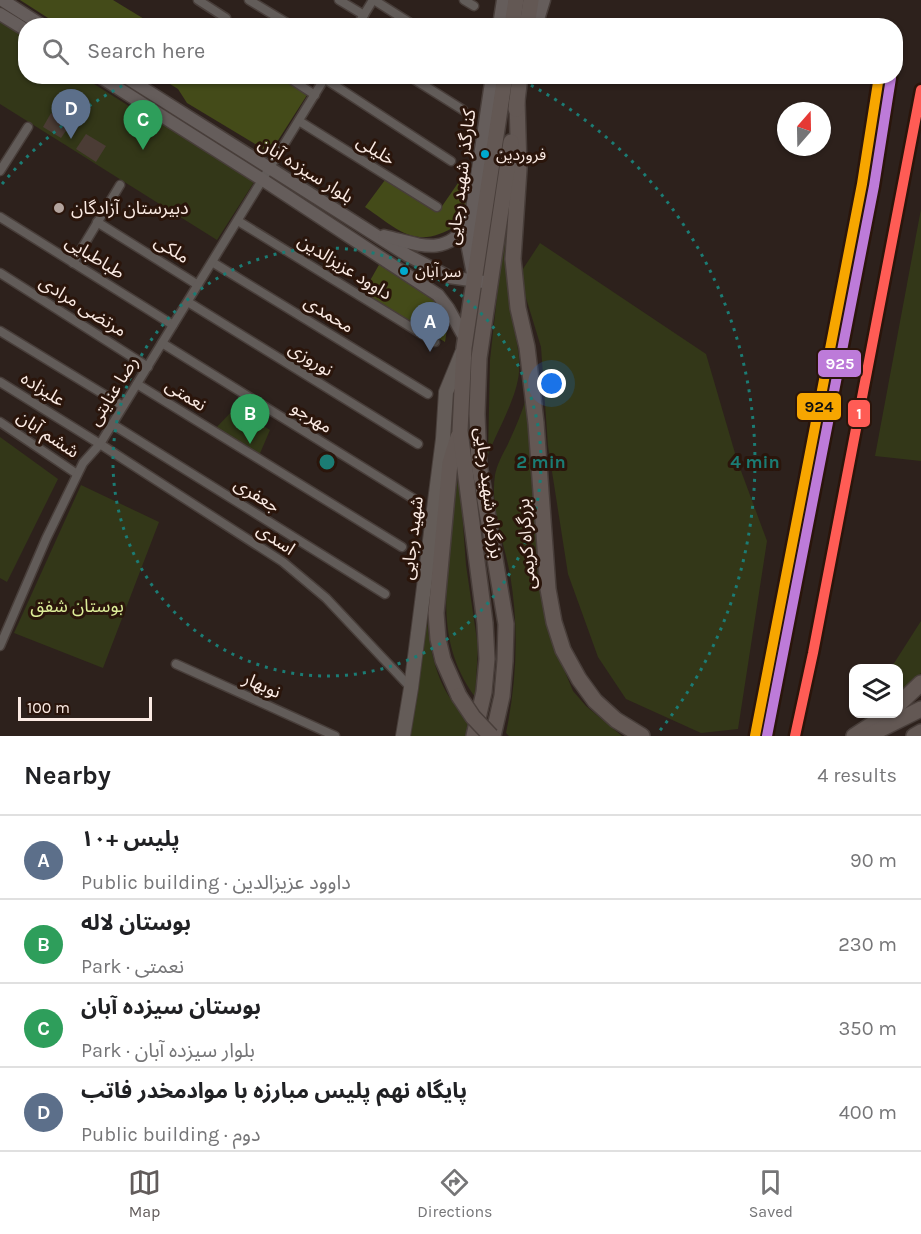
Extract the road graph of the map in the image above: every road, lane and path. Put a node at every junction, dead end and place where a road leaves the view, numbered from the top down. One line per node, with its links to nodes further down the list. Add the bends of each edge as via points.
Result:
1 (2, 0): 14 (main road)
2 (198, 0): 15 (street)
3 (249, 0): 16 (street)
4 (339, 0): 13 (street)
5 (373, 0): 13 (street); 18 (street)
6 (464, 0): 11 (street)
7 (503, 0): 19 (main road)
8 (516, 0): 20 (highway)
9 (531, 0): 21 (highway)
10 (544, 0): 22 (main road)
11 (474, 6)
12 (0, 14): 23 (main road)
13 (364, 15): 17 (street)
14 (30, 18)
15 (226, 18)
16 (279, 18)
17 (362, 18)
18 (402, 18)
19 (501, 18)
20 (513, 18)
21 (528, 18)
22 (538, 18)
23 (18, 25)
24 (112, 84): 41 (main road, بلوار سیزده آبان)
25 (137, 84): 39 (main road, بلوار سیزده آبان)
26 (298, 84): 33 (street)
27 (321, 84): 33 (street, رضا عنایتی)
28 (334, 84): 38 (street)
29 (422, 84): 35 (street)
30 (491, 84): 46 (main road, کنارگذر شهید رجایی)
31 (504, 84): 53 (highway, بزرگراه شهید رجایی)
32 (519, 84): 34 (highway, بزرگراه شهید رجایی)
33 (315, 95): 36 (street, رضا عنایتی)
34 (517, 101): 54 (highway, بزرگراه شهید رجایی); 90 (highway, بزرگراه کریمی, via 519,169 513,258 537,423 548,589 554,622 563,650 584,686 616,720)
35 (463, 110)
36 (299, 121): 39 (street, رضا عنایتی); 43 (street, خلیلی)
37 (28, 127): 40 (street)
38 (451, 161)
39 (272, 165): 41 (street, رضا عنایتی); 48 (main road, بلوار سیزده آبان)
40 (1, 167)
41 (263, 180): 45 (street, رضا عنایتی); 56 (main road, بلوار سیزده آبان)
42 (120, 185): 47 (street)
43 (437, 207)
44 (0, 217): 50 (street, طباطبایی)
45 (238, 220): 49 (street, رضا عنایتی); 60 (street, داوود عزیزالدین)
46 (470, 220): 48 (main road, via 460,235 435,246); 53 (main road, کنارگذر شهید رجایی, via 467,243)
47 (97, 222): 50 (street); 55 (street, ملکی)
48 (373, 234): 51 (main road, بلوار سیزده آبان)
49 (212, 262): 55 (street, رضا عنایتی); 66 (street, محمدی)
50 (73, 263): 58 (street, طباطبایی)
51 (433, 269): 53 (main road, بلوار سیزده آبان, via 449,277); 56 (main road, via 439,278 437,284)
52 (0, 273): 63 (street, مرتضی مرادی)
53 (474, 281): 54 (main road, بلوار سیزده آبان); 62 (highway, بزرگراه شهید رجایی)
54 (491, 283): 89 (highway, بزرگراه شهید رجایی, via 479,358 477,414 479,464 506,624 502,696)
55 (198, 285): 57 (street, رضا عنایتی)
56 (426, 287): 62 (main road, بلوار سیزده آبان, via 448,308)
57 (188, 302): 58 (street, رضا عنایتی); 72 (street, نوروزی)
58 (173, 325): 61 (street, رضا عنایتی)
59 (0, 331): 67 (street)
60 (435, 342)
61 (162, 343): 63 (street, رضا عنایتی); 74 (street, مهرجو)
62 (465, 344): 70 (highway, بزرگراه شهید رجایی); 81 (main road, شهید رجایی, via 446,392)
63 (147, 367): 65 (street, رضا عنایتی)
64 (0, 382): 71 (street, علیزاده)
65 (137, 384): 67 (street, رضا عنایتی); 75 (street, نعمتی)
66 (428, 394)
67 (123, 406): 69 (street, رضا عنایتی)
68 (0, 422): 73 (street, ششم آبان)
69 (112, 424): 71 (street, رضا عنایتی); 76 (street, جعفری)
70 (460, 431): 88 (highway, بزرگراه شهید رجایی, via 486,623 484,692); 89 (highway, bridge, via 450,464 436,613 438,639 459,696)
71 (100, 444): 73 (street, رضا عنایتی); 81 (street, اسدی, via 283,562 326,598)
72 (418, 444)
73 (77, 474): 77 (street, رضا عنایتی)
74 (414, 499)
75 (402, 547)
76 (385, 594)
77 (4, 627): 78 (street, رضا عنایتی)
78 (0, 646)
79 (176, 664): 86 (street, نوبهار)
80 (921, 682): 82 (highway)
81 (411, 688): 87 (main road, شهید رجایی)
82 (903, 700)
83 (921, 709): 92 (highway)
84 (882, 718): 91 (highway)
85 (921, 732): 93 (highway)
86 (335, 736)
87 (403, 736)
88 (474, 736)
89 (492, 736)
90 (642, 736)
91 (854, 736)
92 (867, 736)
93 (914, 736)

